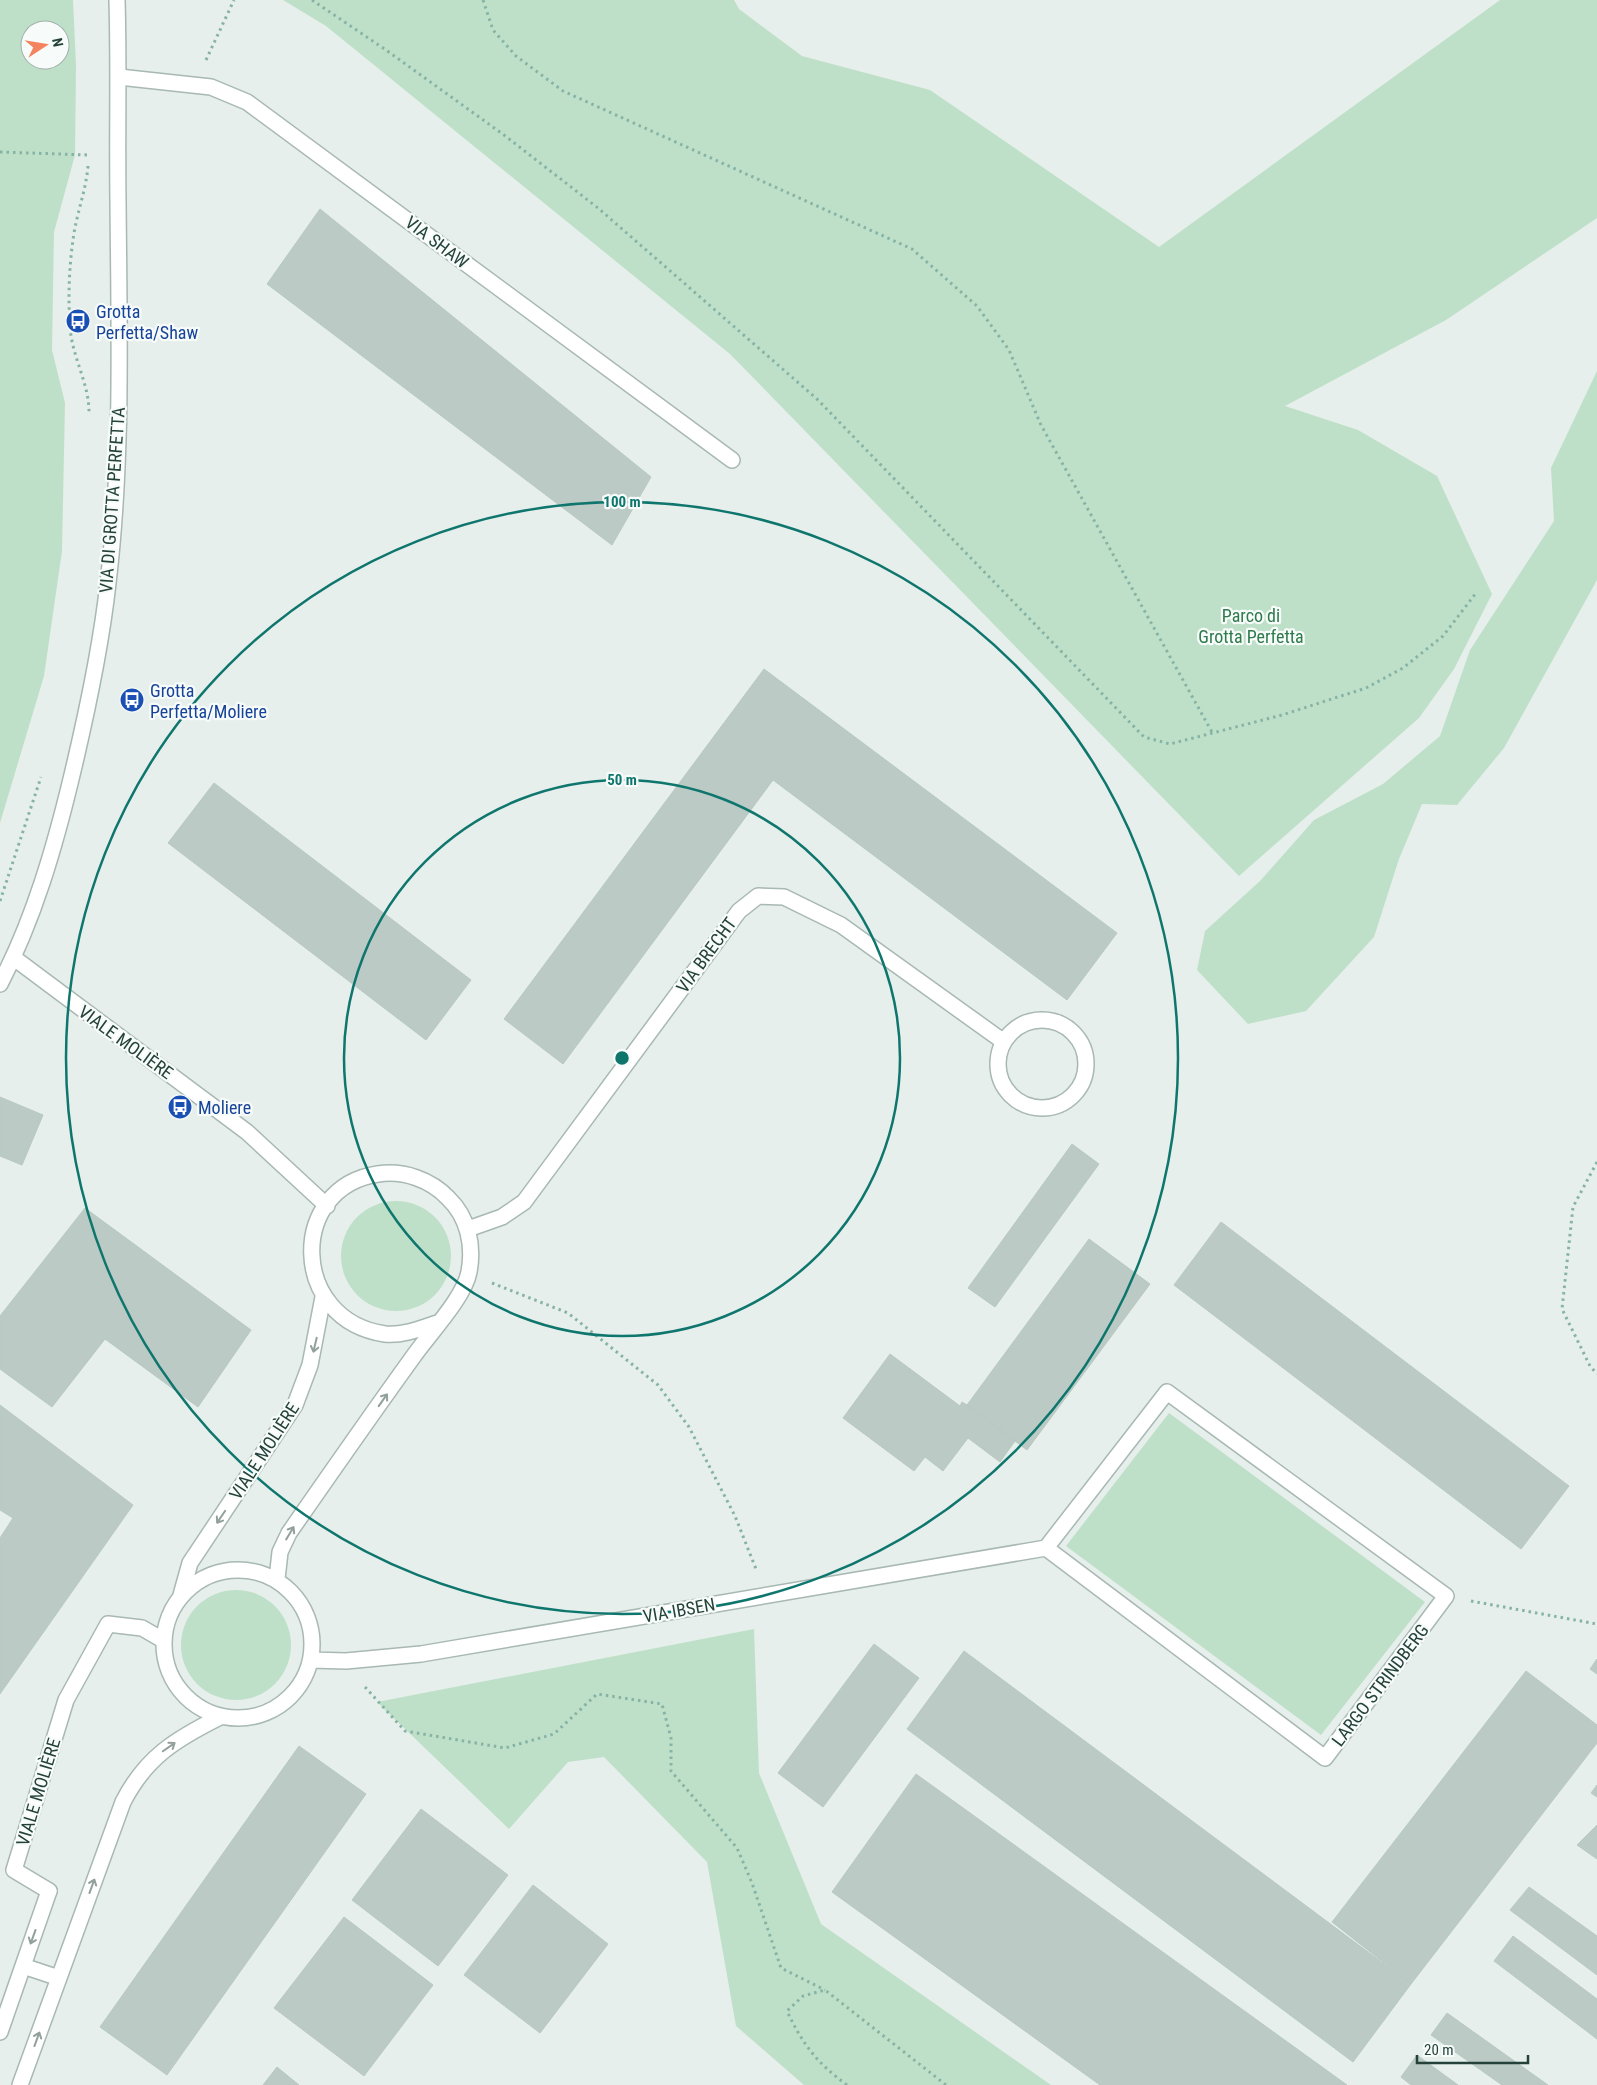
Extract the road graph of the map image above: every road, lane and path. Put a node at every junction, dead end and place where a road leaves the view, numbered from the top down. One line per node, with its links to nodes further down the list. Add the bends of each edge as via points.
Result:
1 (117, 0): 5 (street, VIA DI GROTTA PERFETTA)
2 (234, 0): 6 (path)
3 (312, 0): 11 (path, via 504,134 582,196 816,399 1144,737 1170,744)
4 (483, 0): 11 (path, via 493,30 516,56 563,91 912,248 977,306 1009,350 1040,425)
5 (119, 77): 6 (street, VIA SHAW); 14 (street, VIA DI GROTTA PERFETTA, via 118,444 108,583 93,684 66,801)
6 (194, 85): 9 (street, VIA SHAW, via 228,93 247,102)
7 (0, 152): 8 (path, via 89,155 87,184 73,240 70,327 88,400)
8 (89, 418)
9 (732, 460)
10 (1476, 593): 11 (path, via 1444,636 1404,668 1366,688)
11 (1213, 734)
12 (43, 771): 13 (path)
13 (0, 901)
14 (14, 958): 15 (street, VIA DI GROTTA PERFETTA); 18 (street, VIALE MOLIÈRE, via 247,1132)
15 (0, 984)
16 (1004, 1042): 16 (street, via 998,1055 998,1070 1009,1095 1021,1103 1034,1108 1048,1108 1068,1099 1081,1083 1085,1054 1069,1030 1055,1022 1026,1023 1013,1030); 19 (street, VIA BRECHT, via 841,925 784,897 758,896 739,911 524,1202 502,1218)
17 (1597, 1162): 23 (path, via 1573,1206 1562,1309)
18 (327, 1206): 19 (street, via 352,1183 378,1174 412,1175 439,1188 455,1204); 21 (street, via 319,1217 311,1242 312,1270)
19 (468, 1229): 20 (street, via 471,1245)
20 (469, 1273): 22 (street, via 454,1303); 27 (path, via 568,1313 658,1385 689,1427 730,1507)
21 (323, 1298): 22 (street, via 349,1322 386,1334 414,1331); 26 (street, VIALE MOLIÈRE, one-way to 26, via 310,1365 295,1405 190,1563)
22 (437, 1323): 25 (street, one-way to 22, via 280,1552 289,1533)
23 (1597, 1374)
24 (1046, 1548): 27 (street, VIA IBSEN); 28 (street, via 1167,1392); 28 (street, LARGO STRINDBERG, via 1325,1758)
25 (277, 1579): 26 (street, via 240,1570 218,1572 198,1581); 31 (street, via 296,1598 307,1617 312,1638)
26 (181, 1595): 30 (street, via 169,1616)
27 (766, 1596): 32 (street, VIA IBSEN, via 420,1654)
28 (1446, 1596): 29 (path)
29 (1597, 1624)
30 (163, 1640): 33 (street, via 165,1661 172,1680 184,1697); 34 (street, VIALE MOLIÈRE, one-way to 34, via 142,1628 108,1624 66,1700 14,1870 49,1891)
31 (311, 1660): 32 (street, VIA IBSEN); 33 (street, via 302,1682 286,1701 266,1714 244,1719)
32 (346, 1661): 36 (path, via 376,1702 405,1731 505,1748 554,1734 597,1694 662,1704 671,1738 671,1771 737,1848 781,1968)
33 (220, 1717): 35 (street, one-way to 33, via 123,1802 135,1779 163,1751 193,1730)
34 (23, 1966): 35 (street); 37 (street, VIALE MOLIÈRE)
35 (59, 1978): 38 (street, one-way to 35)
36 (825, 1990): 39 (path, via 803,1996 787,2011 800,2039 822,2066); 40 (path)
37 (0, 2032)
38 (20, 2085)
39 (847, 2085)
40 (946, 2085)

